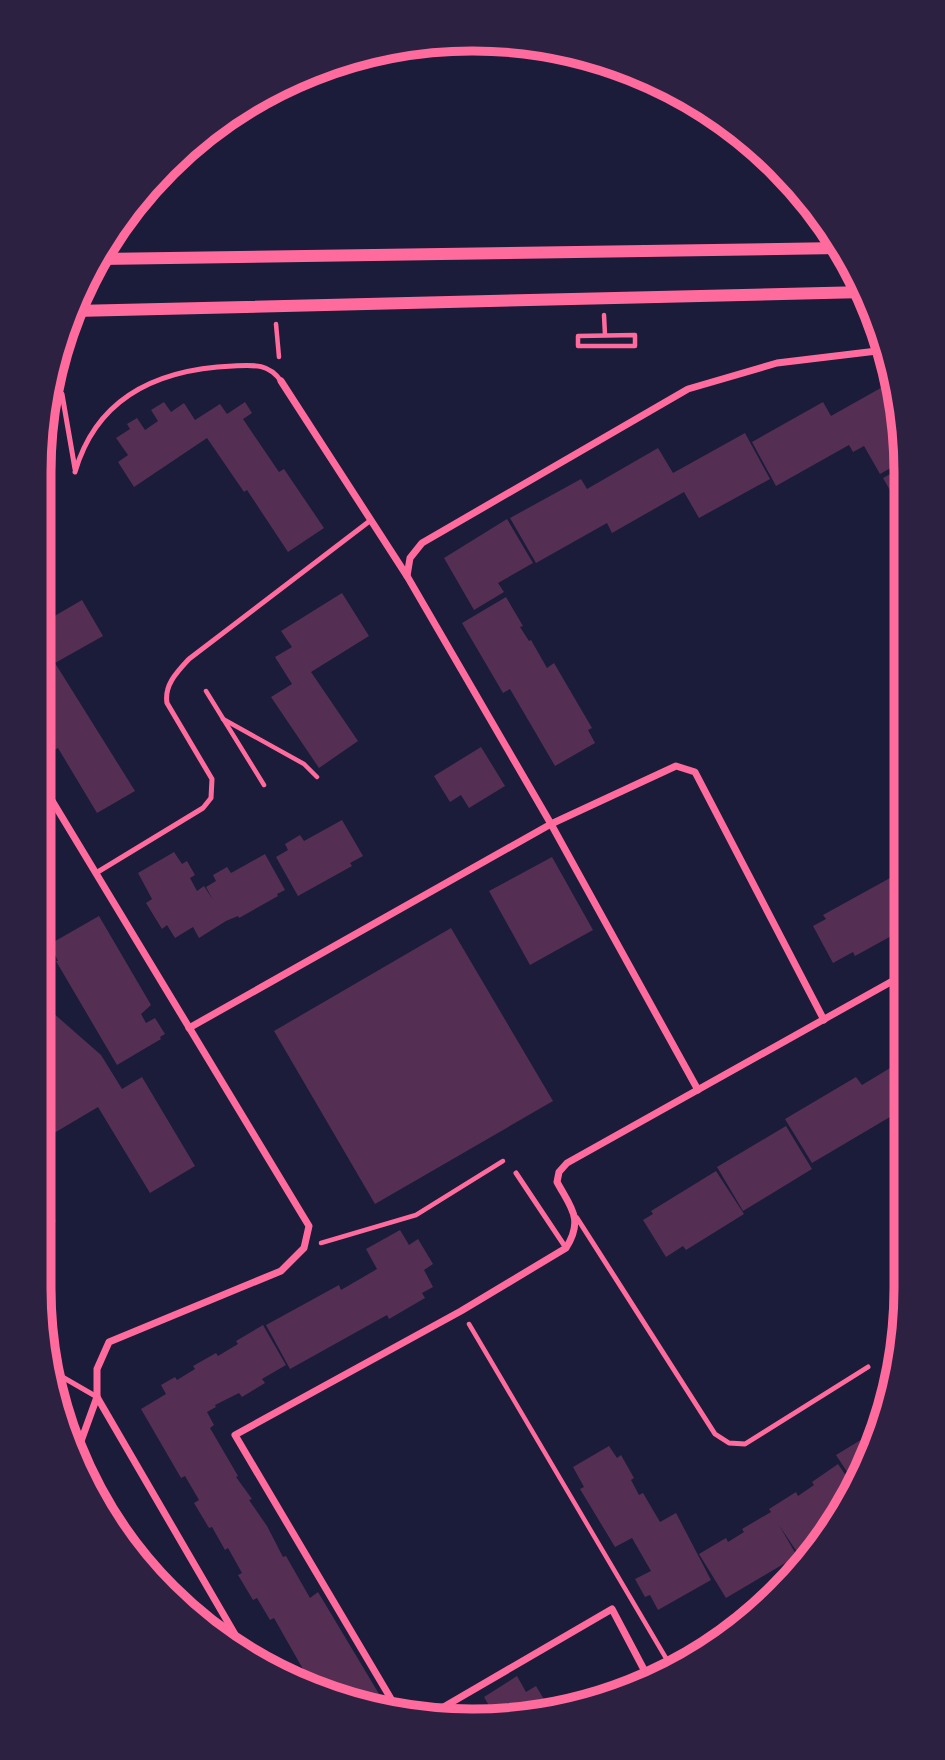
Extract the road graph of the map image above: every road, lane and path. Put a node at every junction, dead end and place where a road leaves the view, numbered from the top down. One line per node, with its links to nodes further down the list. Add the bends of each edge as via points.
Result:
1 (829, 248): 2 (street)
2 (109, 259)
3 (854, 292): 4 (street)
4 (274, 306): 5 (street); 8 (path)
5 (83, 311)
6 (635, 335): 6 (path, via 578,336 578,346 635,346)
7 (876, 351): 11 (street, via 776,363 688,389 422,543 410,558)
8 (281, 381): 9 (lane, via 263,365 249,365 173,373 150,383 110,411 96,427 75,472); 10 (street)
9 (62, 394)
10 (371, 520): 11 (street); 18 (lane, via 180,668 168,686 167,703 212,779 211,798 203,808)
11 (408, 576): 17 (street)
12 (206, 691): 13 (path)
13 (223, 719): 14 (path, via 304,764); 15 (path)
14 (317, 778)
15 (264, 785)
16 (51, 799): 18 (street)
17 (551, 824): 20 (street, via 676,766 695,772); 21 (street); 22 (street)
18 (96, 873): 21 (street)
19 (894, 980): 20 (street)
20 (824, 1020): 22 (street)
21 (189, 1028): 25 (street, via 309,1226)
22 (698, 1090): 24 (street, via 567,1163 556,1182)
23 (516, 1173): 25 (path, via 507,1159 416,1215); 26 (lane)
24 (577, 1218): 26 (street); 28 (lane, via 715,1434 729,1443 745,1444)
25 (304, 1248): 30 (street, via 281,1271 109,1342 97,1369)
26 (566, 1248): 27 (street)
27 (461, 1311): 33 (path); 35 (street, via 234,1435)
28 (868, 1367)
29 (60, 1376): 30 (lane)
30 (97, 1397): 31 (street); 32 (street)
31 (81, 1443)
32 (236, 1636)
33 (668, 1661)
34 (645, 1672): 36 (street, via 612,1609)
35 (393, 1701)
36 (442, 1708)

